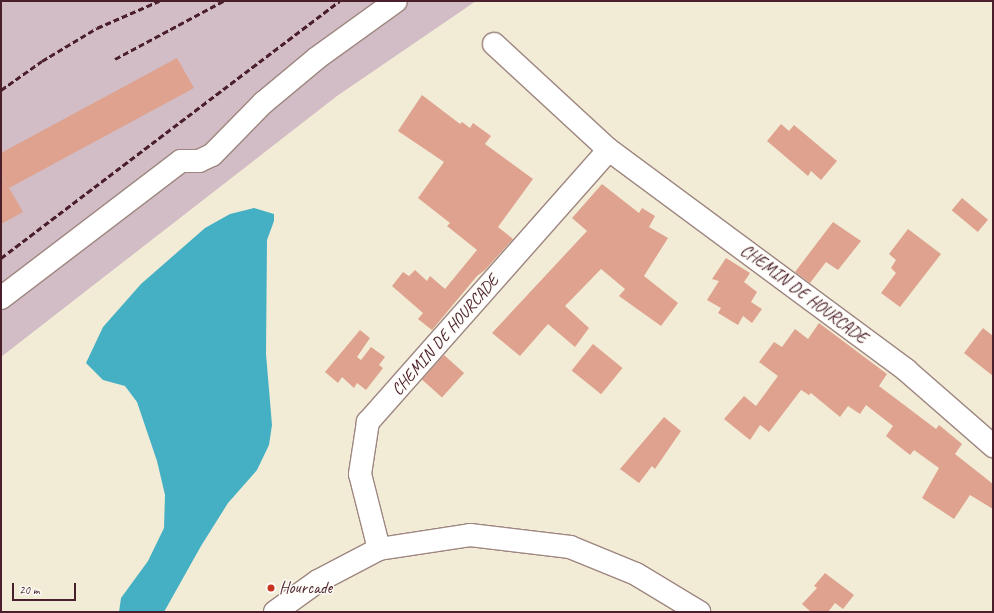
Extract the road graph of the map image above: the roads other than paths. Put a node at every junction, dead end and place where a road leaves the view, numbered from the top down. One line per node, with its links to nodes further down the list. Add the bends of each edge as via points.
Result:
1 (396, 1): 4 (street, via 317,58 269,98 212,155 199,160 181,161)
2 (494, 44): 3 (street, CHEMIN DE HOURCADE)
3 (609, 150): 5 (street, CHEMIN DE HOURCADE, via 906,370); 6 (street, CHEMIN DE HOURCADE, via 368,422 360,474)
4 (1, 298)
5 (993, 446)
6 (379, 549): 7 (street, via 318,581); 8 (street, via 470,535 570,547 636,574)
7 (275, 612)
8 (699, 612)

